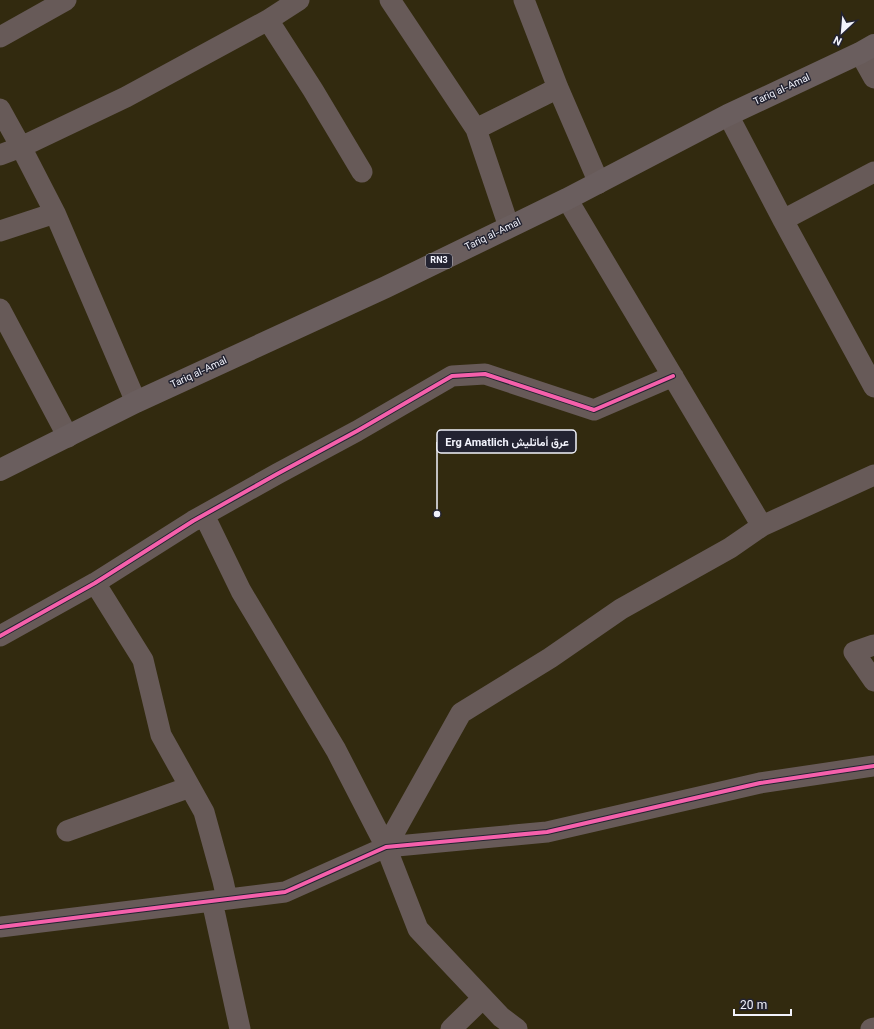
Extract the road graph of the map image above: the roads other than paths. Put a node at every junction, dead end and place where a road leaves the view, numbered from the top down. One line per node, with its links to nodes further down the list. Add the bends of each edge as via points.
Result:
1 (66, 0): 6 (street)
2 (299, 0): 5 (street)
3 (390, 0): 12 (street)
4 (524, 0): 9 (street)
5 (268, 20): 13 (street, via 126,97); 15 (street)
6 (0, 37)
7 (867, 49): 8 (street); 11 (highway, Tariq al-Amal / RN3)
8 (874, 78)
9 (558, 88): 12 (street); 17 (street)
10 (0, 109): 13 (street)
11 (728, 116): 17 (highway, Tariq al-Amal / RN3); 20 (street)
12 (476, 129): 21 (street)
13 (21, 147): 14 (street); 19 (street)
14 (0, 155)
15 (362, 172)
16 (874, 172): 20 (street)
17 (599, 183): 18 (highway, Tariq al-Amal / RN3)
18 (567, 199): 21 (highway, Tariq al-Amal / RN3); 24 (street)
19 (55, 213): 22 (street); 26 (street)
20 (782, 220): 25 (street)
21 (509, 227): 26 (highway, Tariq al-Amal / RN3, via 386,287)
22 (0, 231)
23 (0, 309): 27 (street)
24 (672, 376): 30 (street, via 594,410 485,374 452,376); 31 (street)
25 (874, 387)
26 (136, 402): 27 (highway, Tariq al-Amal / RN3)
27 (68, 437): 28 (highway, Tariq al-Amal / RN3)
28 (0, 470)
29 (874, 475): 31 (street)
30 (204, 515): 32 (street); 39 (street, via 241,591 336,750)
31 (762, 526): 39 (street, via 730,548 621,609 550,658 461,713)
32 (95, 583): 33 (street); 37 (street, via 143,660 161,735)
33 (0, 636)
34 (874, 645): 35 (street, via 854,652)
35 (874, 681)
36 (874, 766): 39 (street, via 760,782 547,832)
37 (190, 787): 38 (street); 40 (street, via 204,812 223,881)
38 (67, 831)
39 (386, 847): 40 (street, via 285,892); 42 (street, via 418,929)
40 (219, 900): 41 (street); 44 (street)
41 (0, 927)
42 (483, 998): 45 (street); 46 (street)
43 (874, 1028): 47 (street)
44 (240, 1029)
45 (452, 1029)
46 (516, 1029)
47 (871, 1029)

